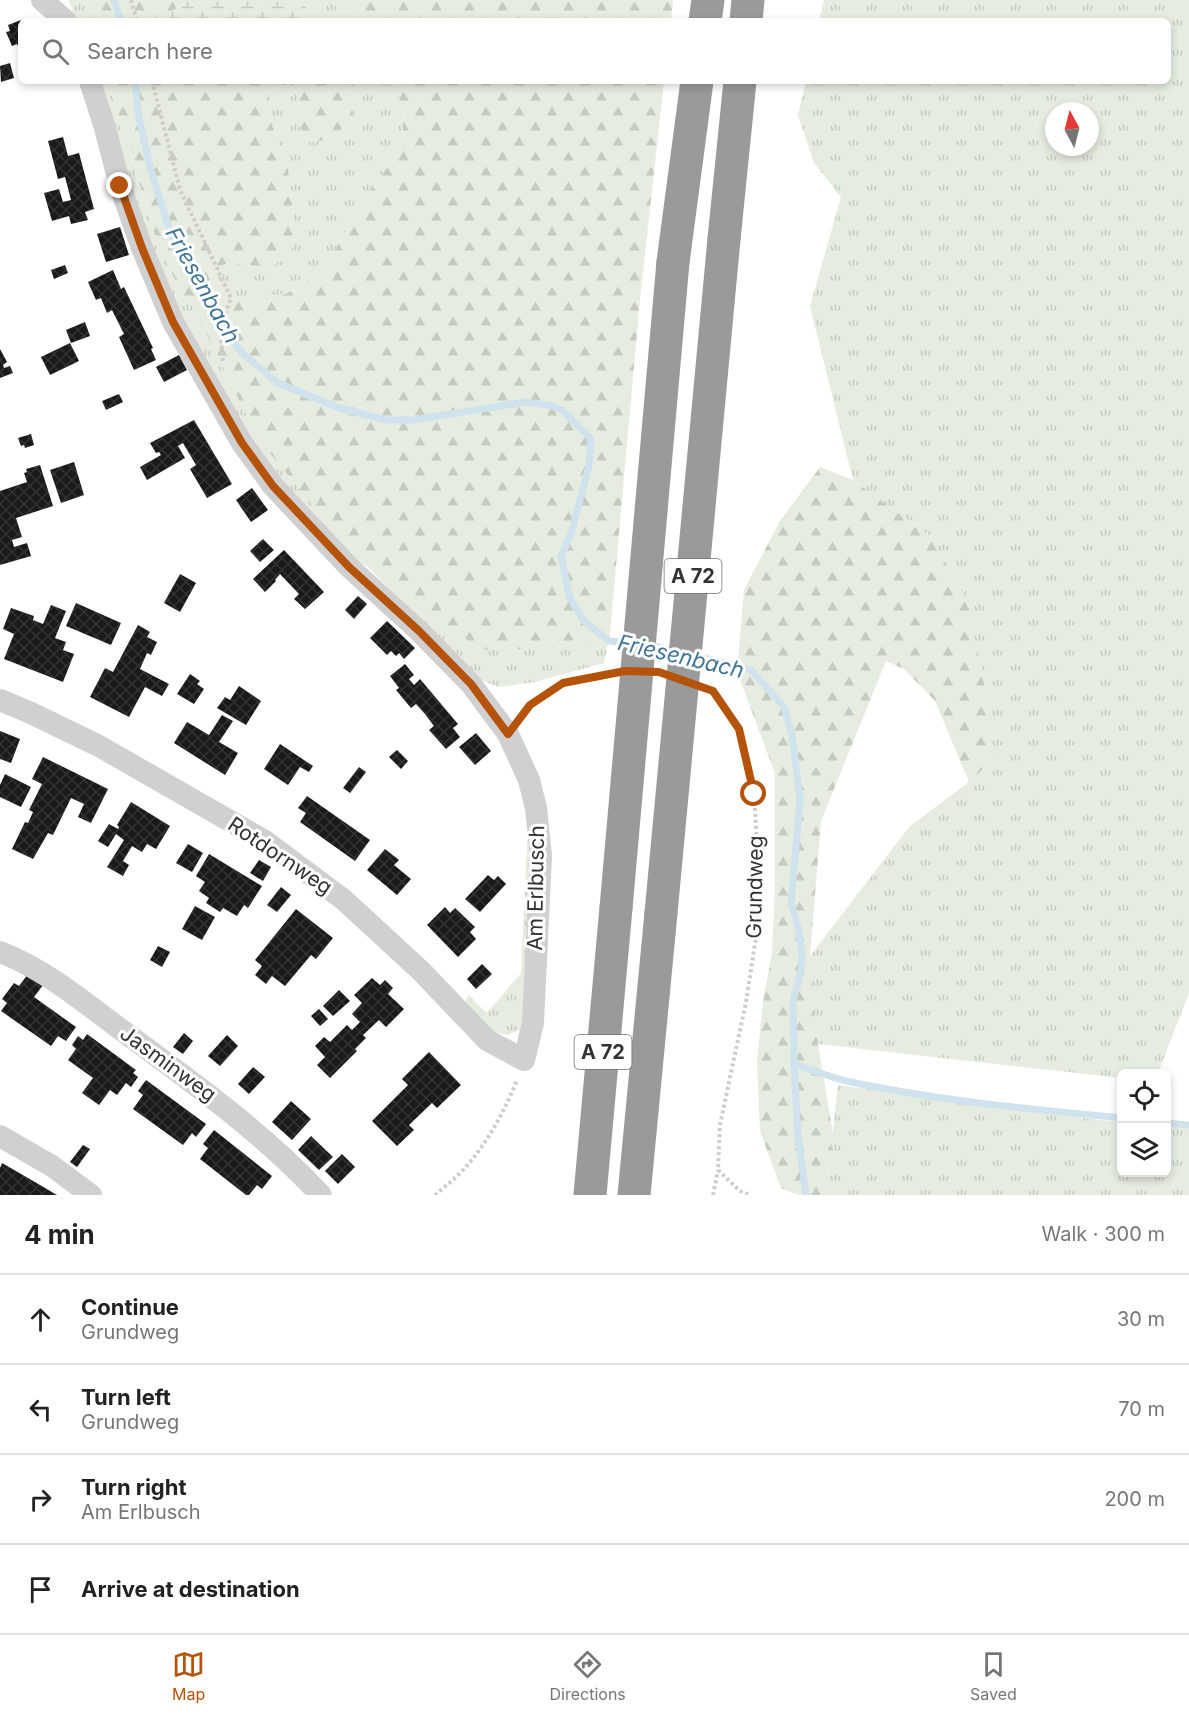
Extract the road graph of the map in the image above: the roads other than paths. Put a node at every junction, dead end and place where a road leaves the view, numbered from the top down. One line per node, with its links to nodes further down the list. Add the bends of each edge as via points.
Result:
1 (42, 0): 5 (street)
2 (64, 0): 6 (street)
3 (708, 0): 7 (highway)
4 (748, 0): 8 (highway)
5 (63, 18)
6 (72, 18)
7 (705, 18)
8 (746, 18)
9 (91, 84): 14 (street, Am Erlbusch, via 120,186 173,322 242,443 273,486 349,567 471,684 508,734 530,780 541,856 533,1023)
10 (697, 84): 18 (highway, A 72, bridge, via 673,262)
11 (740, 84): 19 (highway, A 72, bridge)
12 (0, 700): 14 (street, Rotdornweg, via 99,746 265,841 344,900 421,971 487,1040)
13 (0, 952): 17 (street, Jasminweg, via 62,986 221,1104 291,1163)
14 (525, 1060)
15 (0, 1136): 16 (street)
16 (92, 1195)
17 (321, 1195)
18 (590, 1195)
19 (634, 1195)

